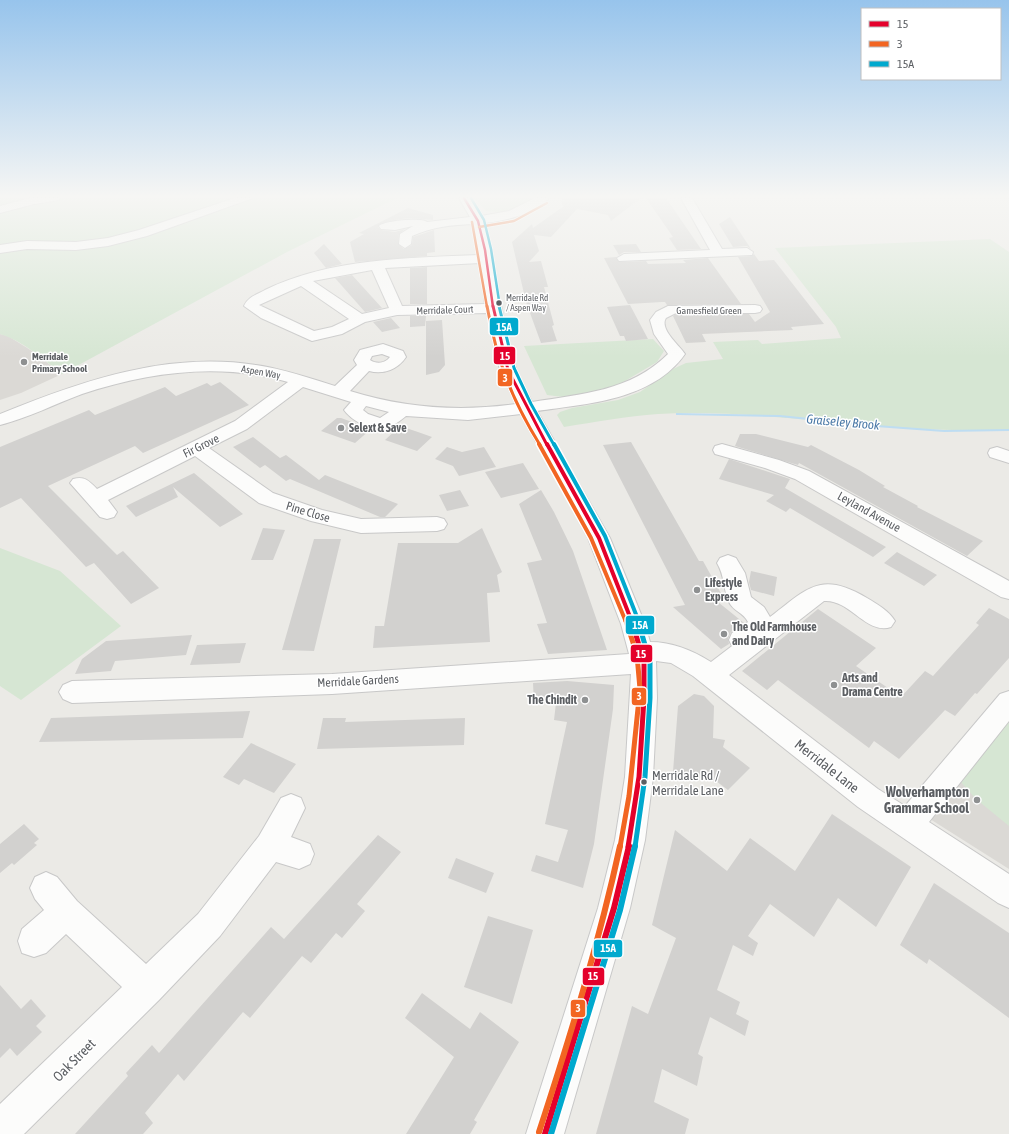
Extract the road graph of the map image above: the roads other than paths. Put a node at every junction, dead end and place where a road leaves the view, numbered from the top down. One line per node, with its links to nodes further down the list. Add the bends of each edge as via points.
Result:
1 (484, 251): 5 (street)
2 (748, 252): 3 (street)
3 (718, 253): 4 (street, via 656,252)
4 (624, 258)
5 (486, 259): 6 (street, Merridale Court); 8 (street)
6 (377, 265): 7 (street, Merridale Court); 10 (street)
7 (303, 281): 11 (street); 11 (street, Merridale Court, via 263,296 251,306 312,336 337,331)
8 (493, 308): 10 (street, Merridale Court); 15 (street, via 508,370)
9 (755, 309): 15 (street, Gamesfield Green, via 688,308 665,312 657,320 657,326 677,354 658,371 616,393 591,399)
10 (397, 312): 11 (street, Merridale Court)
11 (360, 320)
12 (366, 365): 14 (street)
13 (300, 381): 14 (street, Aspen Way); 16 (street, Aspen Way, via 248,368 179,368 118,378 88,386); 17 (street, Fir Grove, via 241,425)
14 (338, 393): 15 (street, Aspen Way, via 362,400 353,410 362,418 381,424 404,409 461,414)
15 (526, 407): 24 (street, via 599,538 617,579)
16 (0, 420)
17 (196, 448): 19 (street, Fir Grove, via 101,505); 20 (street, Pine Close, via 266,498 318,516 361,526)
18 (722, 450): 22 (street, Leyland Avenue, via 802,475)
19 (80, 483)
20 (437, 524)
21 (728, 562): 25 (street, via 734,573 740,600 756,613 760,622 757,628)
22 (1009, 591)
23 (883, 621): 25 (street, via 838,595 818,593)
24 (643, 657): 25 (street, Merridale Lane, via 662,651 674,653); 26 (street, Merridale Gardens, via 332,684); 36 (street, via 644,698 639,777 630,840 614,908)
25 (706, 672): 29 (street, Merridale Lane, via 868,798)
26 (72, 692)
27 (1009, 702): 29 (street)
28 (291, 808): 34 (street, Oak Street, via 284,850)
29 (908, 825): 31 (street, Merridale Lane)
30 (46, 888): 32 (street)
31 (1009, 892)
32 (66, 912): 33 (street); 34 (street)
33 (34, 941)
34 (147, 988): 35 (street, Oak Street)
35 (0, 1130)
36 (546, 1134)

